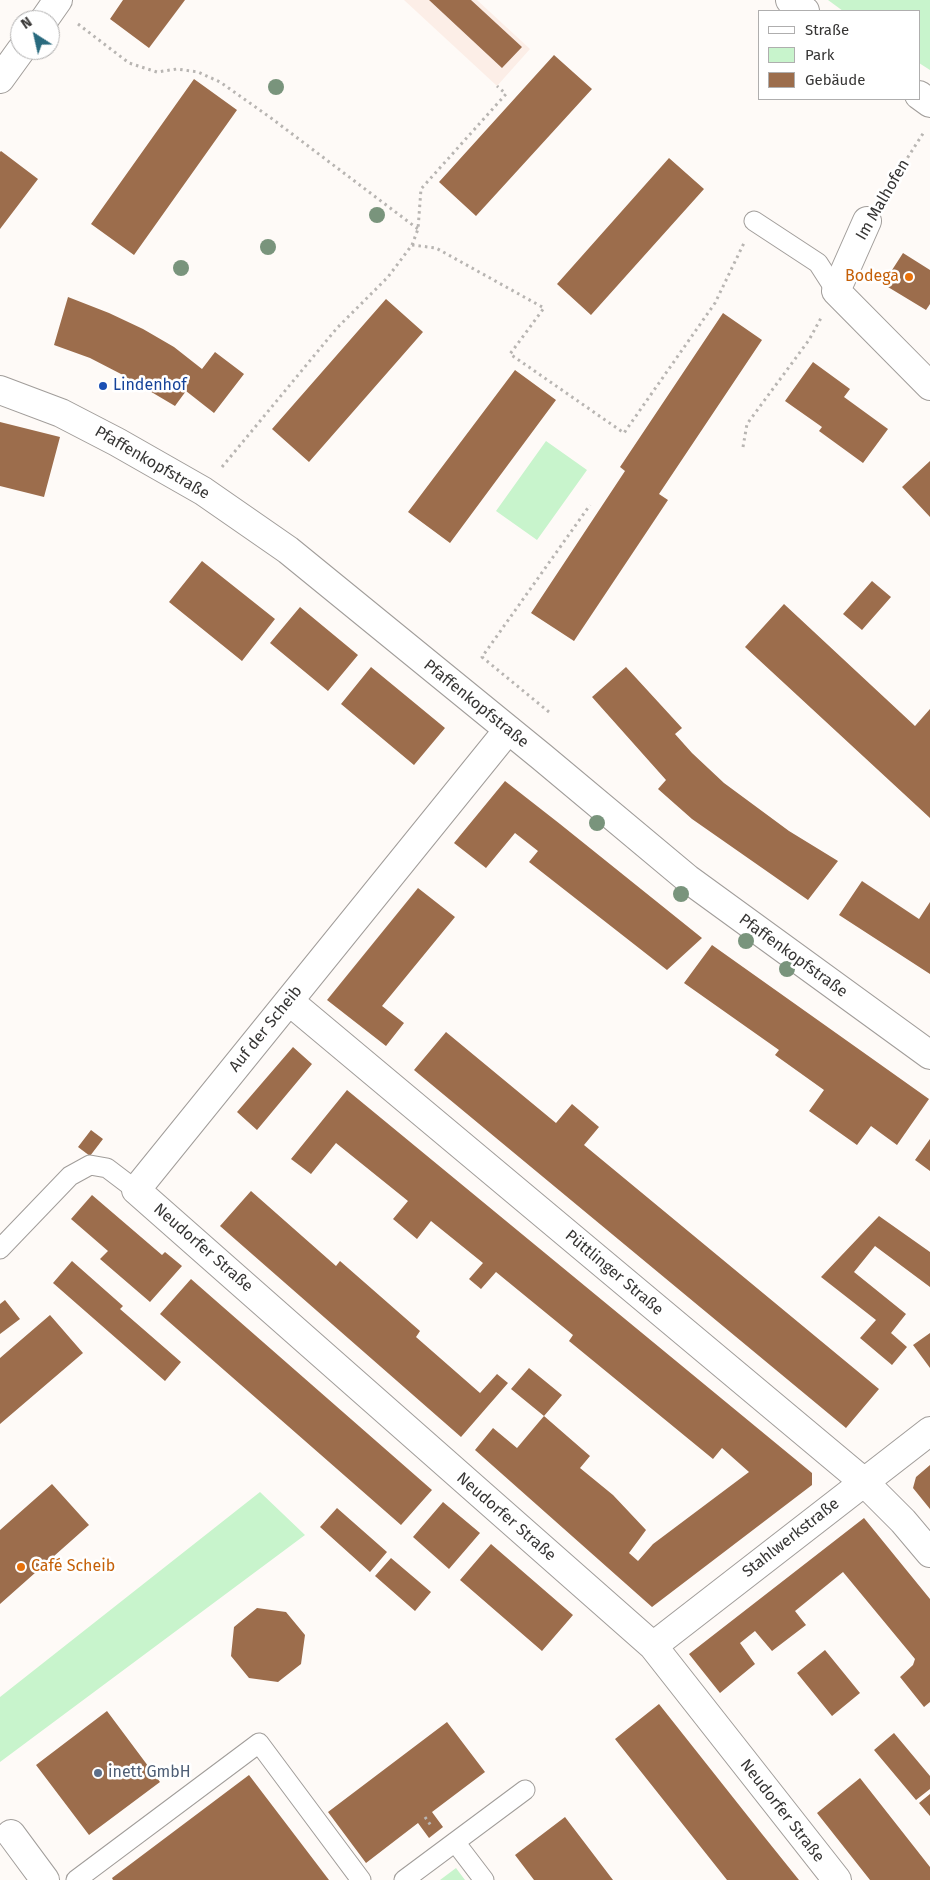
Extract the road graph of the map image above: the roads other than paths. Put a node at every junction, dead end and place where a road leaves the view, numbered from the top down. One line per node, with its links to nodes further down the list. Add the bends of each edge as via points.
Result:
1 (790, 0): 2 (street)
2 (804, 10)
3 (14, 60): 4 (street)
4 (0, 79)
5 (920, 97): 6 (street)
6 (929, 114)
7 (754, 221): 9 (lane, via 818,263)
8 (867, 222): 9 (street, Im Malhofen)
9 (836, 291): 10 (street)
10 (930, 386)
11 (0, 390): 12 (street, Pfaffenkopfstraße, via 61,413 203,491 288,550)
12 (508, 730): 13 (street, Auf der Scheib); 14 (street, Pfaffenkopfstraße, via 688,879)
13 (289, 1001): 15 (street, Auf der Scheib); 18 (street, Püttlinger Straße)
14 (930, 1055)
15 (136, 1190): 16 (lane, via 106,1168 90,1164 70,1176); 20 (street, Neudorfer Straße)
16 (0, 1249)
17 (930, 1431): 18 (street, Stahlwerkstraße)
18 (864, 1482): 19 (street, Püttlinger Straße); 20 (street, Stahlwerkstraße)
19 (930, 1554)
20 (652, 1646): 29 (street, Neudorfer Straße)
21 (525, 1790): 23 (lane)
22 (6, 1838): 24 (street)
23 (455, 1842): 27 (lane); 28 (lane)
24 (45, 1880)
25 (76, 1880): 26 (lane, via 259,1743)
26 (361, 1880)
27 (404, 1880)
28 (484, 1880)
29 (838, 1880)

